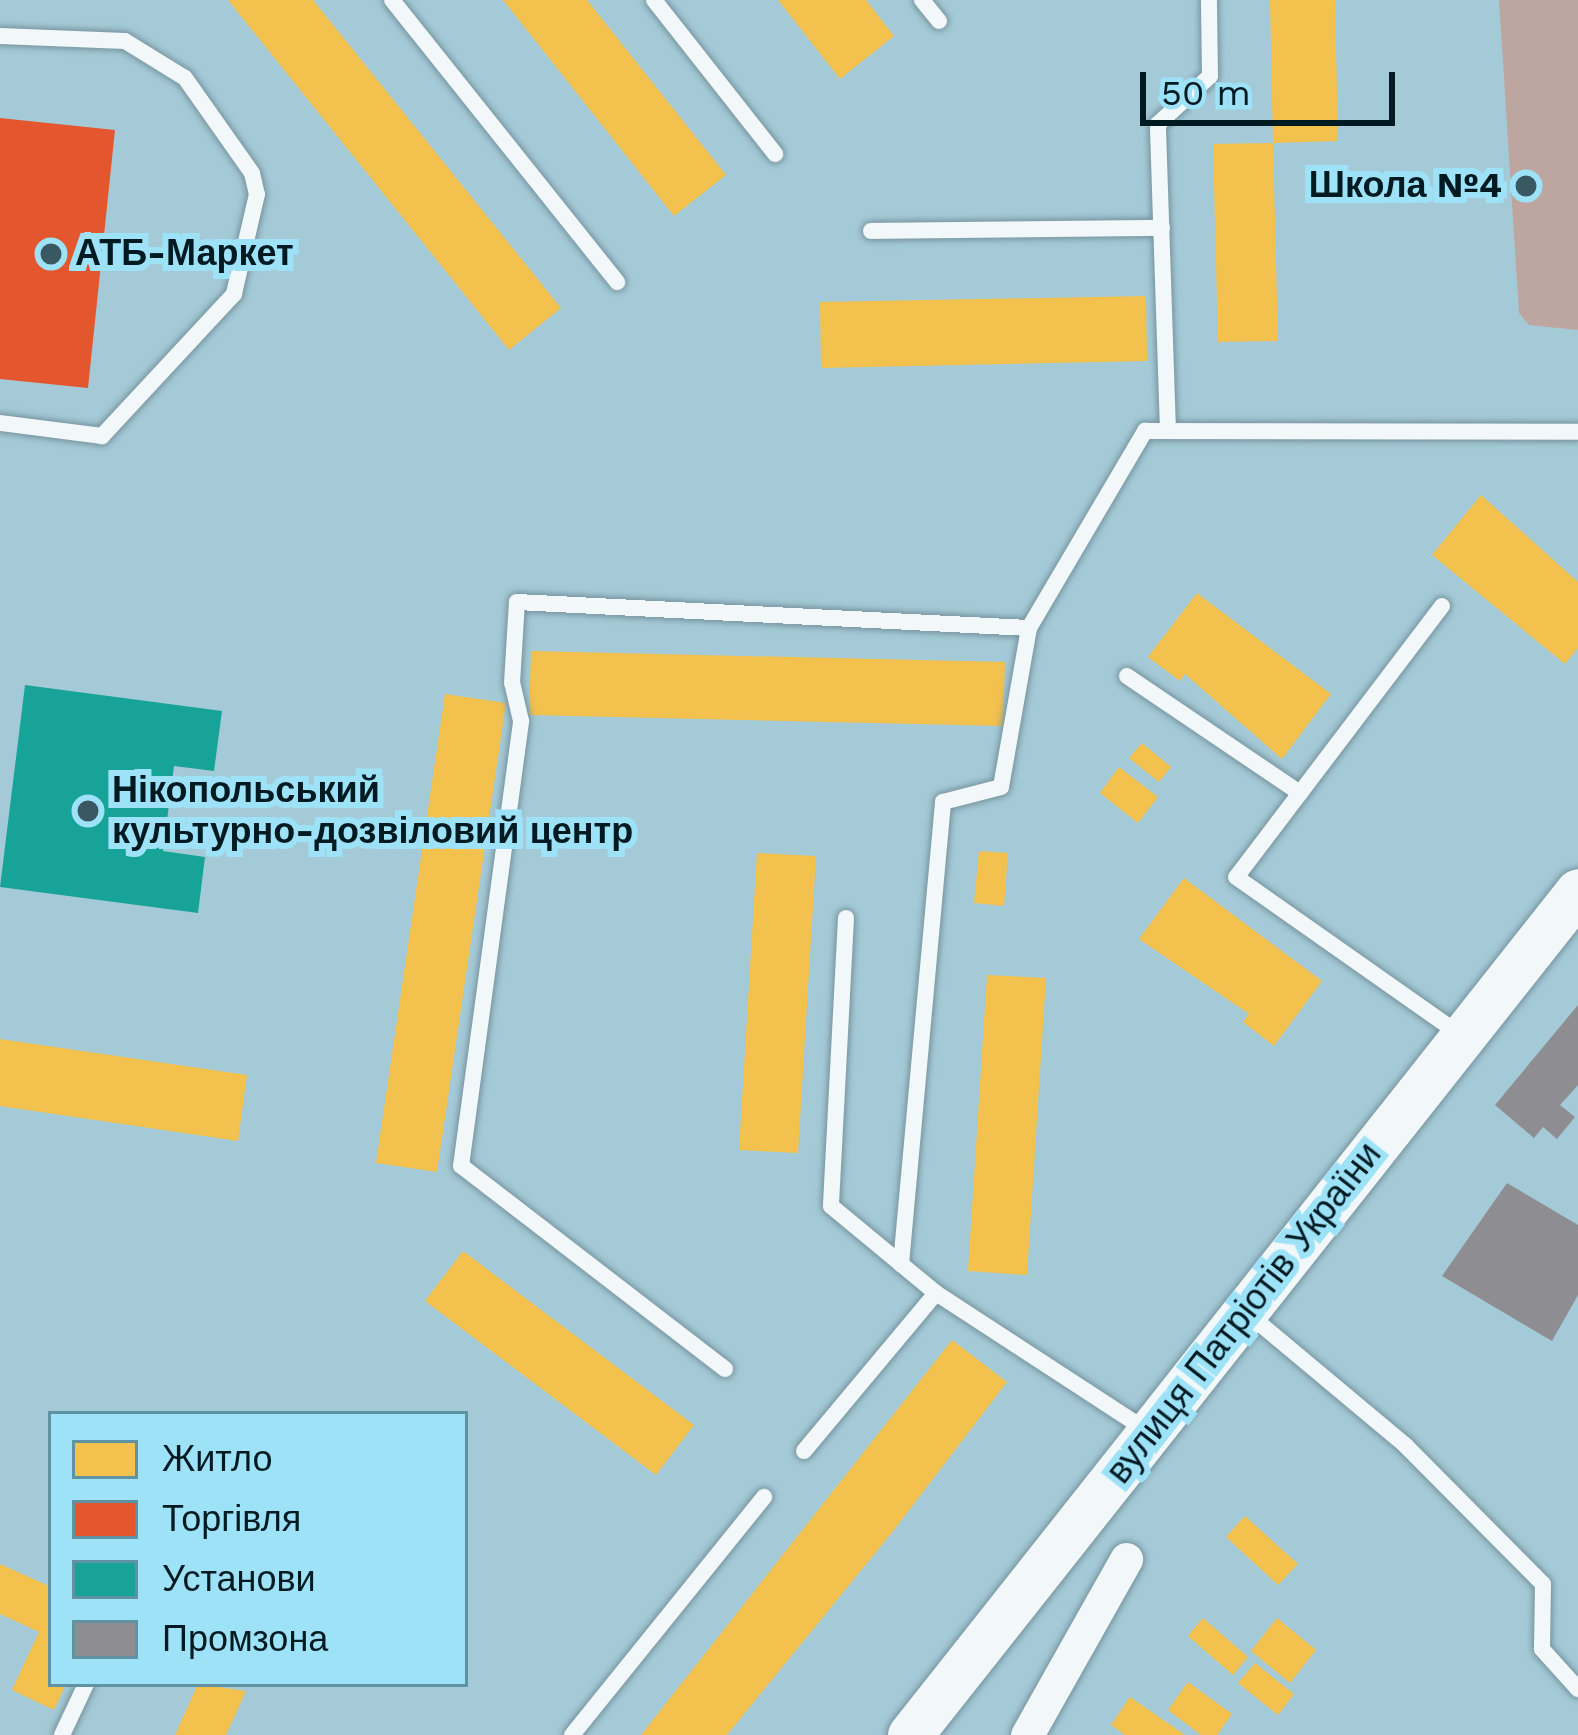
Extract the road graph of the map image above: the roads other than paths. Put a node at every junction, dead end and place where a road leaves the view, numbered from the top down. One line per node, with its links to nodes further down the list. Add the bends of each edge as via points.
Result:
1 (392, 0): 10 (lane)
2 (654, 0): 7 (lane)
3 (922, 0): 5 (lane)
4 (1209, 0): 8 (lane, via 1210,76 1158,124)
5 (939, 21)
6 (0, 36): 11 (lane, via 125,41 184,78 252,173 256,194 234,294 102,436)
7 (775, 154)
8 (1162, 228): 9 (lane); 12 (lane)
9 (871, 231)
10 (617, 282)
11 (0, 423)
12 (1168, 431): 13 (lane); 15 (lane, via 1145,431)
13 (1578, 432)
14 (1442, 606): 17 (lane)
15 (1029, 628): 21 (lane, via 1001,787 943,802); 24 (lane, via 517,602 512,683 521,721 461,1166)
16 (1127, 676): 17 (lane)
17 (1300, 793): 20 (lane, via 1236,877)
18 (1578, 891): 20 (main road, вулиця Патріотів України)
19 (846, 918): 21 (lane, via 831,1206)
20 (1462, 1037): 23 (main road, вулиця Патріотів України)
21 (902, 1264): 22 (lane)
22 (936, 1293): 25 (lane); 26 (lane)
23 (1245, 1312): 25 (main road, вулиця Патріотів України); 30 (lane, via 1405,1445 1543,1584 1542,1649)
24 (725, 1369)
25 (1149, 1433): 33 (main road, вулиця Патріотів України)
26 (804, 1451)
27 (764, 1497): 32 (lane)
28 (1126, 1559): 34 (street)
29 (85, 1687): 31 (lane)
30 (1578, 1689)
31 (62, 1735)
32 (572, 1735)
33 (910, 1735)
34 (1027, 1735)

